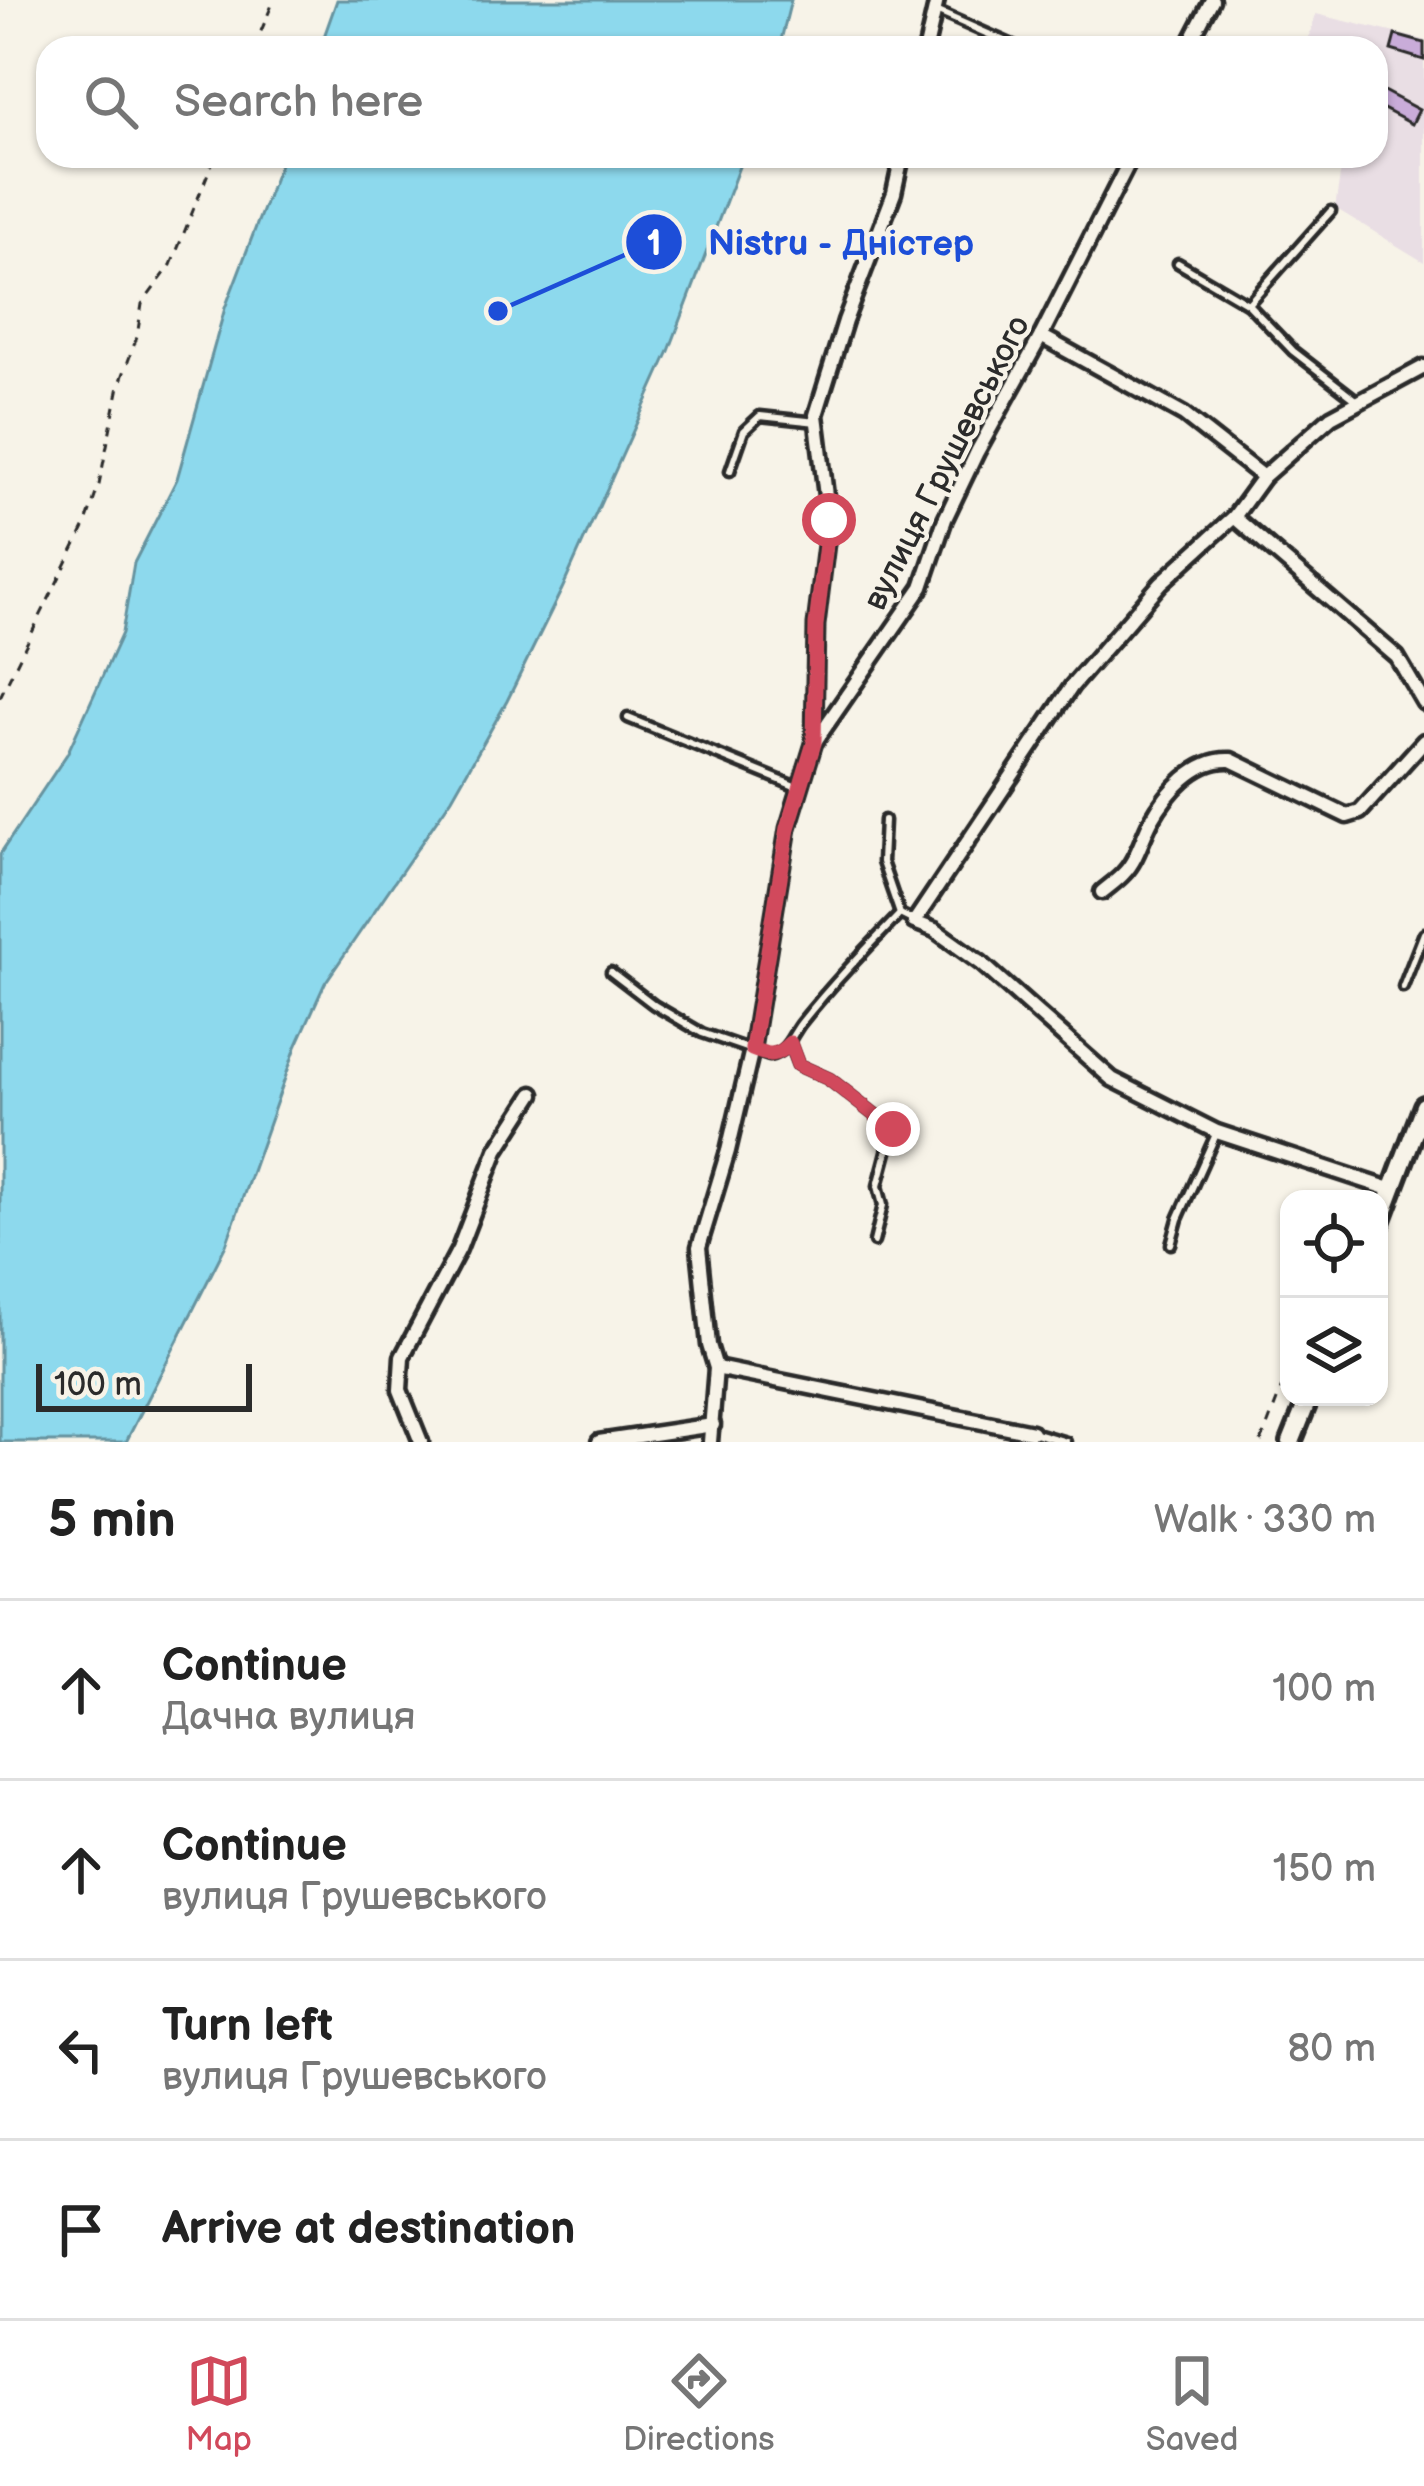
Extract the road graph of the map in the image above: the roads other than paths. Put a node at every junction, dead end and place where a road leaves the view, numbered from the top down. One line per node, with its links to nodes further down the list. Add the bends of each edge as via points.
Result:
1 (1212, 0): 5 (street)
2 (936, 5): 3 (street); 4 (lane)
3 (929, 36)
4 (997, 36)
5 (1193, 36)
6 (899, 168): 14 (street)
7 (1126, 168): 11 (street, вулиця Грушевського)
8 (1331, 212): 10 (lane)
9 (1178, 263): 10 (lane)
10 (1248, 304): 13 (lane)
11 (1041, 336): 16 (street, via 1184,415); 21 (street, вулиця Грушевського, via 953,502 922,587)
12 (1424, 367): 13 (street)
13 (1359, 402): 16 (street)
14 (817, 422): 15 (lane, via 760,416 744,431); 21 (street, via 829,520)
15 (730, 471)
16 (1263, 477): 17 (street)
17 (1234, 517): 18 (street, via 1397,657); 26 (street, via 1161,583 1072,686)
18 (1424, 703)
19 (628, 718): 22 (lane)
20 (1424, 741): 24 (street, via 1360,812 1347,816 1231,760 1213,759 1175,789 1127,871)
21 (814, 743): 22 (street, вулиця Грушевського)
22 (803, 789): 31 (street, вулиця Грушевського, via 788,828)
23 (884, 820): 25 (lane, via 882,862)
24 (1102, 892)
25 (900, 914): 26 (lane); 30 (lane)
26 (914, 922): 34 (street, via 981,963 1112,1079)
27 (1424, 933): 29 (lane)
28 (611, 972): 31 (lane, via 702,1033)
29 (1403, 987)
30 (790, 1043): 31 (lane, via 769,1056); 38 (lane, via 798,1065 893,1129)
31 (752, 1049): 40 (street, вулиця Грушевського, via 700,1247)
32 (533, 1094): 44 (street, via 497,1150 459,1249 402,1357 400,1390)
33 (1424, 1106): 35 (main road)
34 (1217, 1132): 36 (street); 39 (lane)
35 (1416, 1147): 36 (main road)
36 (1393, 1190): 37 (main road)
37 (1388, 1202)
38 (874, 1242)
39 (1171, 1244)
40 (716, 1368): 42 (street, вулиця Грушевського); 43 (street)
41 (1306, 1406): 48 (main road)
42 (712, 1425): 45 (street); 46 (street, вулиця Грушевського)
43 (1032, 1432): 47 (lane)
44 (421, 1442)
45 (599, 1442)
46 (710, 1442)
47 (1066, 1442)
48 (1291, 1442)

